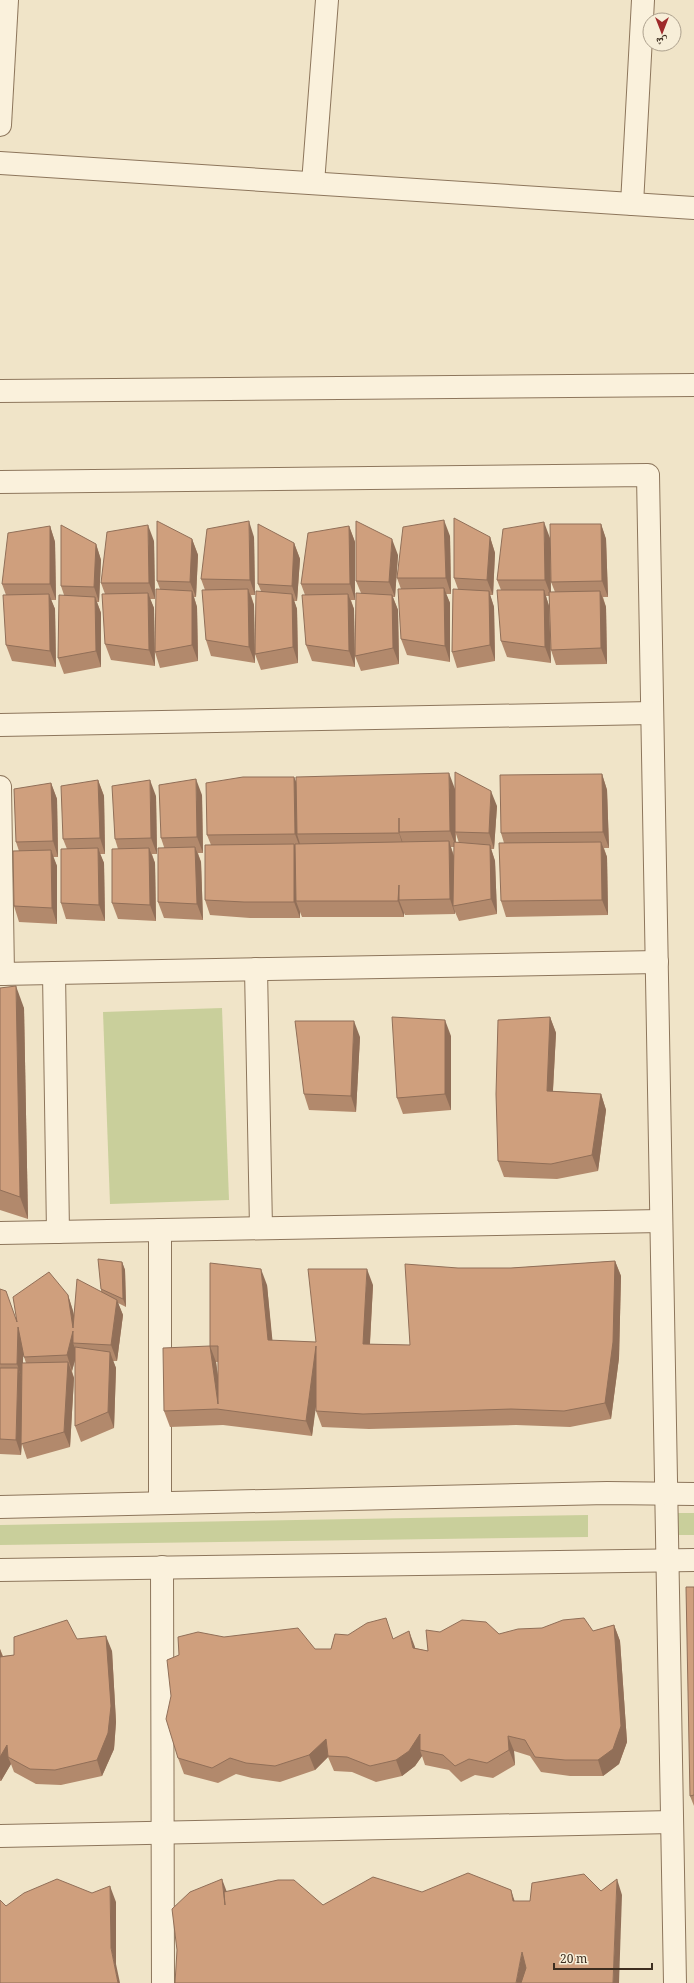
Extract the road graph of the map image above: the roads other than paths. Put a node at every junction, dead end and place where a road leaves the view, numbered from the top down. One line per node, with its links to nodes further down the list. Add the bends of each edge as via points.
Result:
1 (8, 0): 4 (street)
2 (327, 0): 6 (street)
3 (643, 0): 7 (street)
4 (0, 125)
5 (0, 163): 6 (street)
6 (313, 183): 7 (street)
7 (632, 204): 8 (street)
8 (694, 208)
9 (694, 385): 10 (street)
10 (0, 392)
11 (0, 482): 12 (street, via 648,475)
12 (652, 712): 13 (street); 15 (street)
13 (0, 725)
14 (0, 786): 18 (street)
15 (657, 962): 16 (street); 19 (street)
16 (256, 969): 17 (street); 20 (street)
17 (54, 973): 18 (street); 22 (street)
18 (2, 974)
19 (661, 1221): 20 (street); 24 (street)
20 (261, 1228): 21 (street)
21 (160, 1230): 22 (street); 26 (street)
22 (58, 1232): 23 (street)
23 (0, 1233)
24 (667, 1494): 25 (street); 26 (street); 28 (street)
25 (694, 1494)
26 (160, 1503): 27 (street)
27 (0, 1506)
28 (668, 1560): 29 (street); 30 (street); 32 (street)
29 (694, 1560)
30 (162, 1567): 31 (street); 33 (street)
31 (0, 1570)
32 (672, 1822): 33 (street); 36 (street)
33 (162, 1833): 34 (street); 35 (street)
34 (0, 1836)
35 (163, 1983)
36 (675, 1983)

